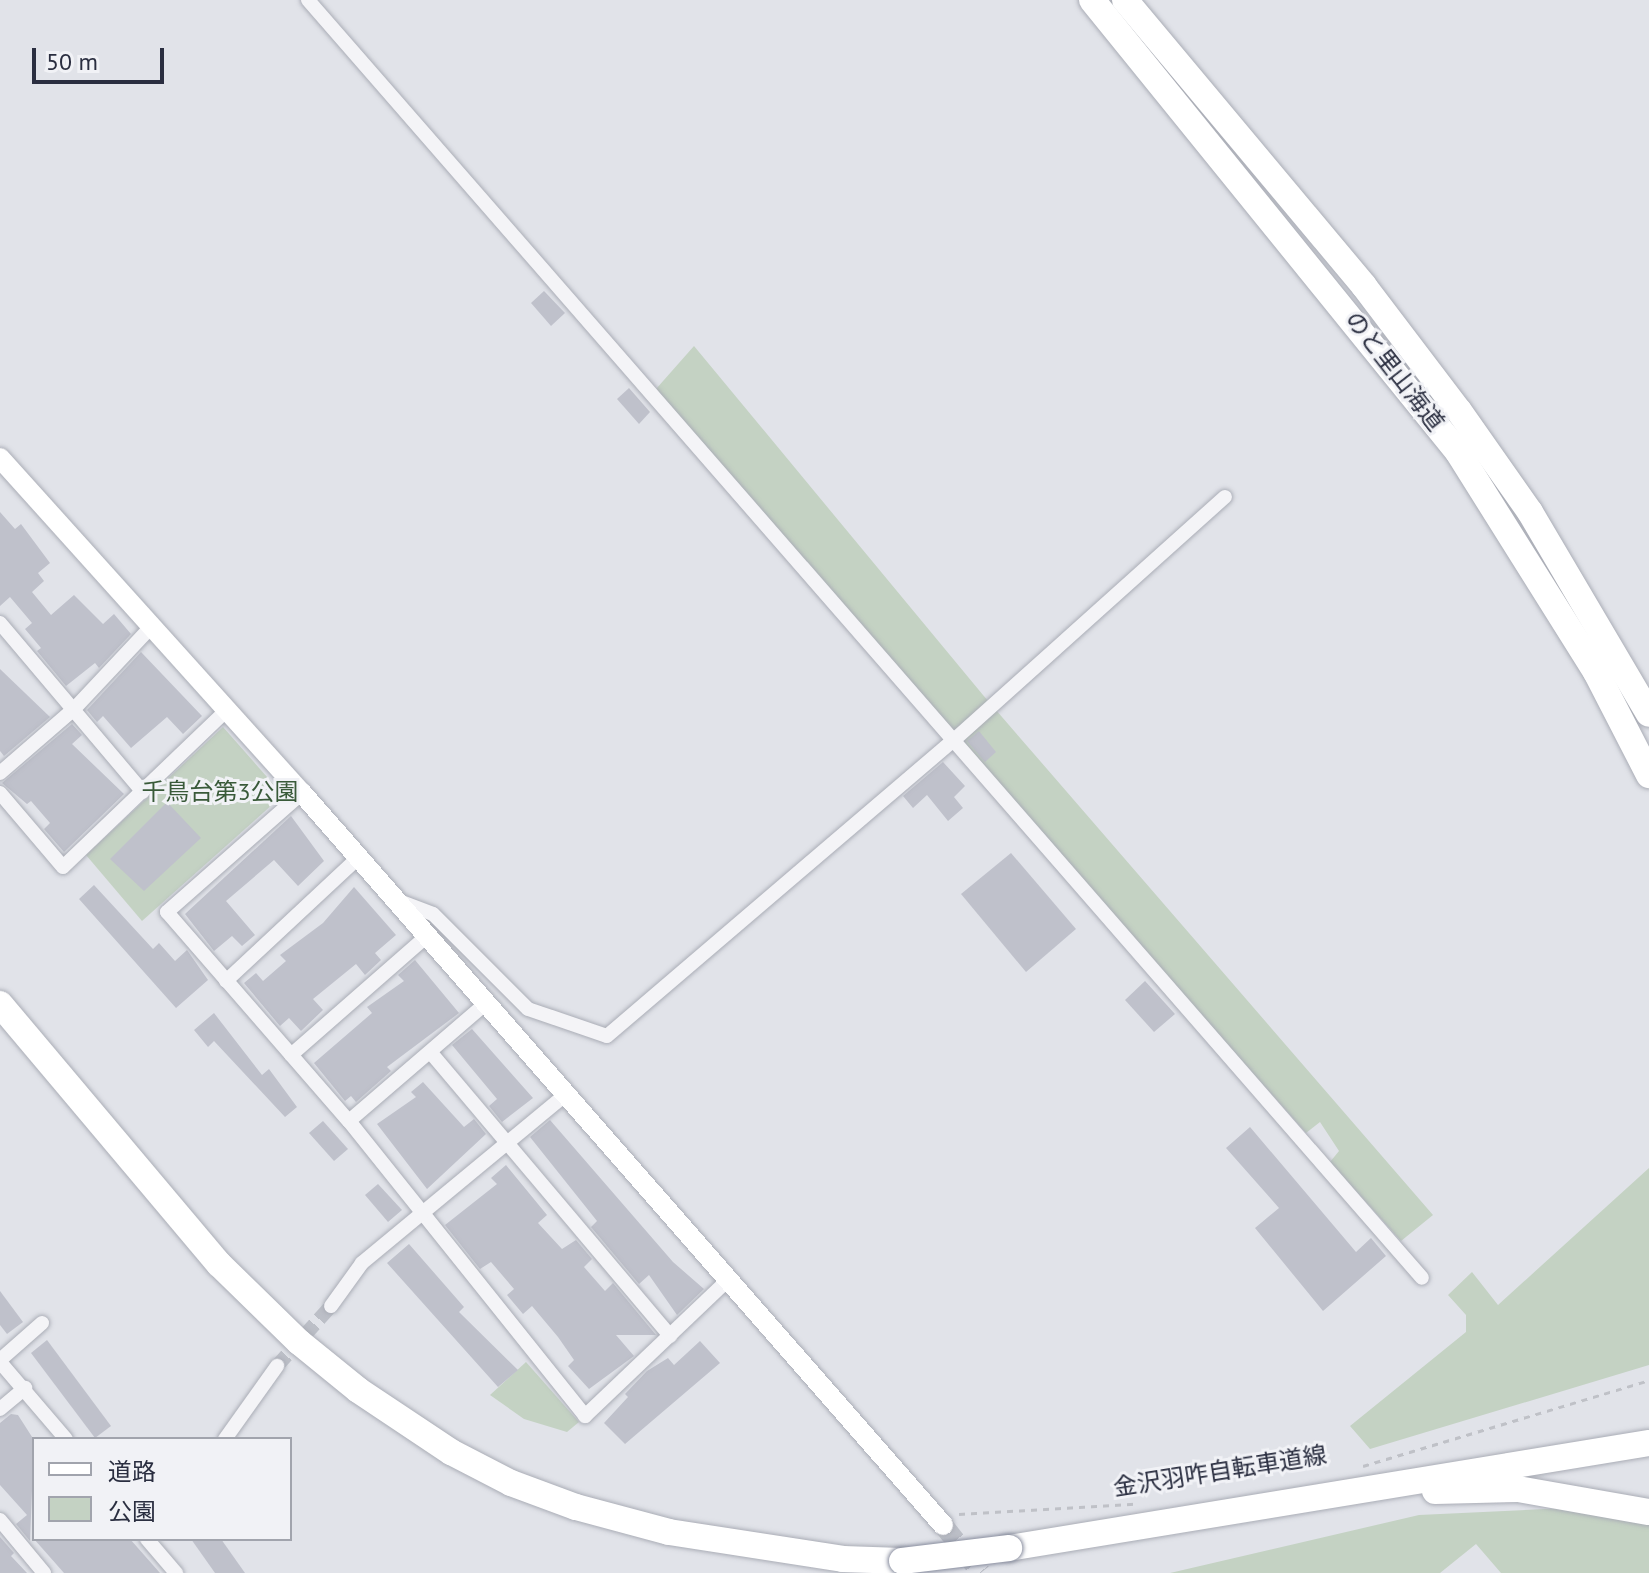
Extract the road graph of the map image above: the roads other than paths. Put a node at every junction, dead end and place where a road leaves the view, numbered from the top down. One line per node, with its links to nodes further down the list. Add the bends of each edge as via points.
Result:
1 (308, 0): 11 (street)
2 (1092, 0): 13 (highway, のと里山海道, via 1376,344 1458,452 1565,619)
3 (1125, 0): 10 (highway, のと里山海道, via 1364,286 1459,411 1530,512)
4 (0, 458): 7 (street)
5 (1225, 497): 11 (street)
6 (0, 623): 8 (street)
7 (152, 626): 8 (street); 9 (street)
8 (74, 709): 12 (street); 14 (street)
9 (228, 709): 14 (street); 16 (street)
10 (1649, 714)
11 (954, 740): 18 (street, via 607,1036 528,1009 433,914); 29 (street)
12 (0, 773)
13 (1649, 775)
14 (143, 792): 15 (street, via 63,867)
15 (0, 793)
16 (302, 793): 17 (street); 20 (street, via 167,912)
17 (357, 859): 18 (street); 20 (street)
18 (395, 899): 19 (street)
19 (427, 936): 21 (street); 24 (street)
20 (226, 981): 24 (street)
21 (486, 1003): 23 (street); 25 (street)
22 (0, 1004): 41 (highway, bridge, via 219,1264 299,1342 358,1390 451,1452 563,1502 669,1532 843,1559 902,1561)
23 (432, 1054): 26 (street); 27 (street)
24 (291, 1055): 26 (street)
25 (563, 1097): 27 (street); 30 (street)
26 (349, 1121): 28 (street)
27 (508, 1141): 28 (street); 33 (street)
28 (421, 1212): 31 (street, via 362,1263); 33 (street, via 585,1416)
29 (1422, 1278)
30 (727, 1281): 33 (street); 44 (street)
31 (331, 1306)
32 (42, 1323): 34 (street)
33 (670, 1336)
34 (0, 1361): 36 (street)
35 (277, 1366): 39 (street)
36 (25, 1388): 37 (street); 38 (street)
37 (0, 1409)
38 (64, 1437)
39 (226, 1437)
40 (1649, 1443): 41 (highway)
41 (1272, 1506): 42 (highway, via 1430,1491 1518,1489)
42 (1649, 1512)
43 (0, 1520): 46 (street)
44 (949, 1520)
45 (149, 1541): 47 (street)
46 (44, 1573)
47 (176, 1573)

